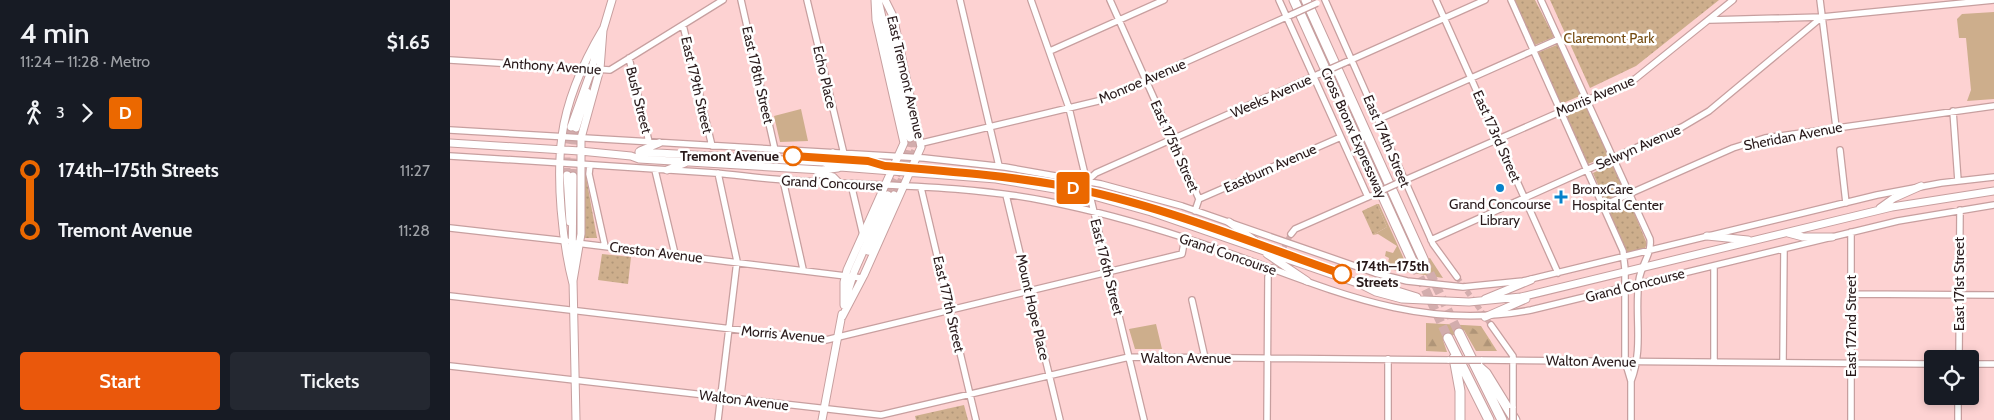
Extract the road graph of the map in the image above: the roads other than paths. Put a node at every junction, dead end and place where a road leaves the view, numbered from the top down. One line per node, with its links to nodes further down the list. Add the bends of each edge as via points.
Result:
1 (612, 0): 29 (main road)
2 (723, 0): 28 (street, Anthony Avenue)
3 (740, 0): 63 (street, East 178th Street)
4 (807, 0): 68 (street, Echo Place)
5 (877, 0): 6 (main road, East Tremont Avenue, via 912,137); 71 (main road, East Tremont Avenue, via 876,20 903,136)
6 (884, 0): 60 (main road, East Tremont Avenue, via 893,16)
7 (960, 0): 48 (street)
8 (1031, 0): 32 (street, East 176th Street)
9 (1110, 0): 26 (street, East 175th Street)
10 (1164, 0): 26 (street)
11 (1279, 0): 23 (street)
12 (1294, 0): 138 (highway, Cross Bronx Expressway)
13 (1306, 0): 136 (highway, Cross Bronx Expressway)
14 (1325, 0): 23 (street, Monroe Avenue, bridge); 35 (street, East 174th Street)
15 (1436, 0): 25 (street, East 173rd Street)
16 (1484, 0): 25 (street, Weeks Avenue)
17 (1511, 0): 31 (street)
18 (1542, 0): 30 (street)
19 (1733, 0): 27 (street, Morris Avenue)
20 (1820, 0): 24 (street)
21 (1994, 0): 22 (street)
22 (1945, 2): 24 (street)
23 (1290, 16): 39 (street); 41 (street, Monroe Avenue)
24 (1822, 17): 27 (street); 49 (street); 73 (street, Selwyn Avenue, via 1709,110 1682,127)
25 (1444, 18): 35 (street, Weeks Avenue); 40 (street, East 173rd Street)
26 (1119, 20): 32 (street); 41 (street, East 175th Street)
27 (1709, 20): 42 (street, Morris Avenue, via 1644,73)
28 (683, 25): 33 (street, Anthony Avenue); 61 (street, East 179th Street)
29 (603, 29): 36 (main road); 37 (main road); 38 (main road)
30 (1559, 39): 31 (street); 42 (street)
31 (1534, 50): 40 (street); 45 (street)
32 (1050, 51): 44 (street, East 176th Street)
33 (629, 58): 38 (street, Anthony Avenue, via 610,70); 57 (street, Bush Street)
34 (450, 60): 36 (street, Anthony Avenue)
35 (1352, 60): 39 (street, Weeks Avenue, bridge); 47 (street, East 174th Street)
36 (582, 68): 37 (street, Anthony Avenue); 52 (main road)
37 (592, 69): 38 (street, Anthony Avenue); 50 (main road)
38 (600, 69): 54 (main road)
39 (1316, 76): 53 (street); 56 (street, Weeks Avenue)
40 (1471, 78): 47 (street); 55 (street, East 173rd Street)
41 (1146, 80): 44 (street, Monroe Avenue, via 1102,100); 56 (street, East 175th Street)
42 (1588, 100): 45 (street, Morris Avenue); 73 (street)
43 (1994, 106): 46 (street, Sheridan Avenue)
44 (1070, 108): 48 (street, Monroe Avenue); 92 (street, East 176th Street)
45 (1560, 111): 55 (street, Morris Avenue); 84 (street)
46 (1953, 111): 49 (street, Sheridan Avenue); 93 (street)
47 (1379, 119): 91 (street, East 174th Street)
48 (990, 127): 60 (street, Monroe Avenue); 78 (street)
49 (1836, 127): 101 (street, Sheridan Avenue, via 1765,138 1733,148)
50 (574, 128)
51 (450, 130): 52 (street)
52 (562, 136): 54 (street); 62 (main road)
53 (1341, 137): 105 (street); 107 (street, Eastburn Avenue)
54 (581, 138): 57 (street); 65 (main road)
55 (1498, 138): 91 (street, Morris Avenue); 106 (street, East 173rd Street)
56 (1173, 140): 92 (street, Weeks Avenue, via 1097,173); 107 (street, East 175th Street)
57 (649, 142): 59 (street)
58 (450, 143): 62 (main road, Grand Concourse)
59 (659, 143): 61 (street); 66 (main road)
60 (922, 143): 72 (main road, East Tremont Avenue)
61 (712, 146): 63 (street)
62 (561, 150): 65 (main road, Grand Concourse); 74 (main road)
63 (775, 150): 67 (street)
64 (1840, 150): 108 (street)
65 (580, 151): 70 (main road, Grand Concourse); 76 (main road)
66 (638, 152): 70 (main road); 79 (main road, Grand Concourse, via 822,162)
67 (833, 153): 68 (street); 80 (main road)
68 (844, 154): 71 (street)
69 (450, 156): 74 (street, Grand Concourse)
70 (631, 156): 75 (main road, Grand Concourse)
71 (898, 157): 72 (street); 85 (main road, East Tremont Avenue)
72 (917, 158): 78 (street); 86 (main road, East Tremont Avenue)
73 (1615, 158): 84 (street, Selwyn Avenue); 101 (street)
74 (561, 162): 76 (street, Grand Concourse); 125 (main road)
75 (687, 162): 82 (main road); 83 (main road, Grand Concourse)
76 (580, 164): 77 (street, Grand Concourse); 128 (main road)
77 (590, 165): 81 (street, Grand Concourse); 129 (street, via 589,174)
78 (999, 166): 92 (street)
79 (840, 167): 80 (main road, Grand Concourse); 83 (main road, Grand Concourse)
80 (862, 168): 85 (main road, Grand Concourse)
81 (656, 170): 82 (street, Grand Concourse); 133 (street)
82 (667, 170): 87 (street, Grand Concourse)
83 (808, 170): 94 (main road, via 833,177)
84 (1587, 170): 106 (street, Selwyn Avenue); 109 (street)
85 (891, 171): 86 (main road, Grand Concourse); 96 (main road, East Tremont Avenue)
86 (910, 172): 98 (main road, East Tremont Avenue); 104 (main road, Grand Concourse, via 1003,180)
87 (718, 173): 90 (street, Grand Concourse); 137 (street)
88 (570, 175): 127 (main road)
89 (1994, 177): 93 (street)
90 (783, 180): 94 (street, Grand Concourse); 141 (street)
91 (1405, 180): 105 (street, Morris Avenue, bridge); 124 (street, East 174th Street)
92 (1087, 181): 104 (street, East 176th Street); 112 (street)
93 (1958, 181): 97 (street)
94 (840, 183): 95 (street, Grand Concourse)
95 (851, 184): 96 (street, Grand Concourse); 120 (street)
96 (885, 186): 98 (street, Grand Concourse); 120 (main road, East Tremont Avenue)
97 (1921, 186): 108 (street); 113 (main road, via 1894,198)
98 (904, 187): 99 (street, Grand Concourse); 147 (main road, East Tremont Avenue)
99 (921, 188): 102 (street, Grand Concourse); 161 (street, East 177th Street)
100 (1994, 191): 113 (main road, Grand Concourse, via 1936,198)
101 (1631, 193): 109 (street, Sheridan Avenue); 132 (street, via 1650,239)
102 (1006, 194): 114 (street, Grand Concourse); 153 (street, Mount Hope Place)
103 (891, 195): 147 (main road, East Tremont Avenue)
104 (1090, 195): 114 (street, East 176th Street); 130 (main road, Grand Concourse)
105 (1368, 197): 119 (street, Morris Avenue)
106 (1525, 198): 124 (street, Selwyn Avenue); 144 (street, East 173rd Street)
107 (1199, 199): 112 (street, East 175th Street)
108 (1846, 203): 121 (street)
109 (1604, 205): 135 (street)
110 (1994, 205): 111 (street, Grand Concourse)
111 (1960, 210): 118 (street, Grand Concourse); 156 (street, East 171st Street)
112 (1195, 211): 115 (street)
113 (1876, 211): 117 (main road, Grand Concourse)
114 (1094, 213): 123 (street, Grand Concourse); 142 (street, East 176th Street)
115 (1229, 222): 134 (main road); 148 (street, via 1407,282 1463,287)
116 (450, 228): 125 (street, Creston Avenue)
117 (1788, 232): 122 (main road); 126 (main road, Grand Concourse)
118 (1851, 232): 122 (street, Grand Concourse); 155 (street, East 172nd Street)
119 (1291, 234)
120 (862, 235): 147 (main road, East Tremont Avenue)
121 (1707, 236): 126 (main road); 132 (street)
122 (1832, 237): 131 (street, Grand Concourse)
123 (1185, 238): 142 (street, Morris Avenue, via 1182,254); 149 (street, Grand Concourse)
124 (1431, 240): 146 (street, East 174th Street)
125 (564, 241): 127 (street, Creston Avenue); 150 (main road)
126 (1753, 241): 140 (main road, Grand Concourse)
127 (572, 242): 128 (street, Creston Avenue); 150 (main road)
128 (580, 243): 129 (street, Creston Avenue); 150 (main road)
129 (605, 246): 133 (street, Creston Avenue)
130 (1259, 248): 134 (main road, Grand Concourse); 149 (main road)
131 (1784, 249): 139 (street, Grand Concourse); 179 (street)
132 (1650, 251): 135 (street); 140 (street)
133 (675, 254): 137 (street, Creston Avenue)
134 (1274, 254): 160 (main road, Grand Concourse, via 1390,297)
135 (1624, 258): 143 (street); 144 (street)
136 (1424, 260)
137 (737, 261): 141 (street, Creston Avenue); 166 (street)
138 (1414, 265)
139 (1714, 266): 151 (street, Grand Concourse); 178 (street)
140 (1642, 268): 143 (main road, Grand Concourse); 151 (street)
141 (803, 269): 147 (street, Creston Avenue)
142 (1108, 272): 153 (street, Morris Avenue); 170 (street, East 176th Street)
143 (1625, 272): 152 (street); 154 (main road, Grand Concourse)
144 (1558, 273): 148 (street)
145 (1268, 277): 172 (street)
146 (1457, 277)
147 (853, 278): 163 (main road, East Tremont Avenue); 163 (main road, East Tremont Avenue)
148 (1531, 280): 160 (main road)
149 (1307, 281): 164 (street, Grand Concourse, via 1398,310)
150 (573, 284): 162 (main road)
151 (1639, 284): 152 (street, Grand Concourse); 177 (street)
152 (1626, 288): 164 (street, Grand Concourse); 176 (street)
153 (1030, 291): 161 (street, Morris Avenue); 185 (street, Mount Hope Place)
154 (1542, 292): 160 (main road, Grand Concourse); 164 (main road)
155 (1852, 294): 156 (street); 180 (street, East 172nd Street)
156 (1959, 295): 157 (street); 169 (street, East 171st Street)
157 (1994, 295)
158 (450, 296): 162 (street, Morris Avenue)
159 (1192, 300): 171 (street)
160 (1479, 302)
161 (950, 309): 168 (street, Morris Avenue); 188 (street, East 177th Street)
162 (574, 311): 166 (street, Morris Avenue); 186 (main road)
163 (842, 317): 168 (main road, East Tremont Avenue)
164 (1485, 317)
165 (1491, 325): 175 (street, via 1511,352)
166 (729, 329): 168 (street, Morris Avenue, via 826,340); 189 (street)
167 (1459, 333): 174 (highway)
168 (838, 337): 191 (main road, East Tremont Avenue)
169 (1959, 350)
170 (1129, 357): 171 (street, Walton Avenue); 185 (street, Walton Avenue); 197 (street, East 176th Street)
171 (1205, 358): 172 (street, Walton Avenue)
172 (1267, 358): 173 (street, Walton Avenue); 198 (street)
173 (1388, 359): 174 (street, Walton Avenue, bridge); 199 (street)
174 (1477, 360): 175 (street, Walton Avenue); 202 (highway); 203 (highway)
175 (1513, 360): 176 (street, Walton Avenue); 203 (street, bridge)
176 (1626, 361): 177 (street, Walton Avenue); 187 (street)
177 (1638, 361): 178 (street, Walton Avenue); 187 (street)
178 (1714, 362): 179 (street, Walton Avenue)
179 (1782, 362): 180 (street, Walton Avenue)
180 (1851, 363): 181 (street, Walton Avenue); 205 (street, East 172nd Street)
181 (1924, 364)
182 (1979, 364): 183 (street)
183 (1994, 364)
184 (450, 366): 186 (street, Walton Avenue)
185 (1049, 375): 188 (street, Walton Avenue); 196 (street, Mount Hope Place)
186 (575, 380): 189 (street, Walton Avenue); 192 (main road)
187 (1631, 380): 204 (street)
188 (970, 394): 191 (street, Walton Avenue, via 881,415); 195 (street, East 177th Street)
189 (721, 397): 191 (street, Walton Avenue); 193 (street)
190 (1958, 405): 206 (street)
191 (823, 410): 194 (main road, East Tremont Avenue)
192 (576, 420)
193 (718, 420)
194 (822, 420)
195 (976, 420)
196 (1060, 420)
197 (1144, 420)
198 (1267, 420)
199 (1388, 420)
200 (1460, 420): 201 (highway, via 1460,386 1448,338)
201 (1489, 420)
202 (1502, 420)
203 (1514, 420)
204 (1631, 420)
205 (1850, 420)
206 (1958, 420)

